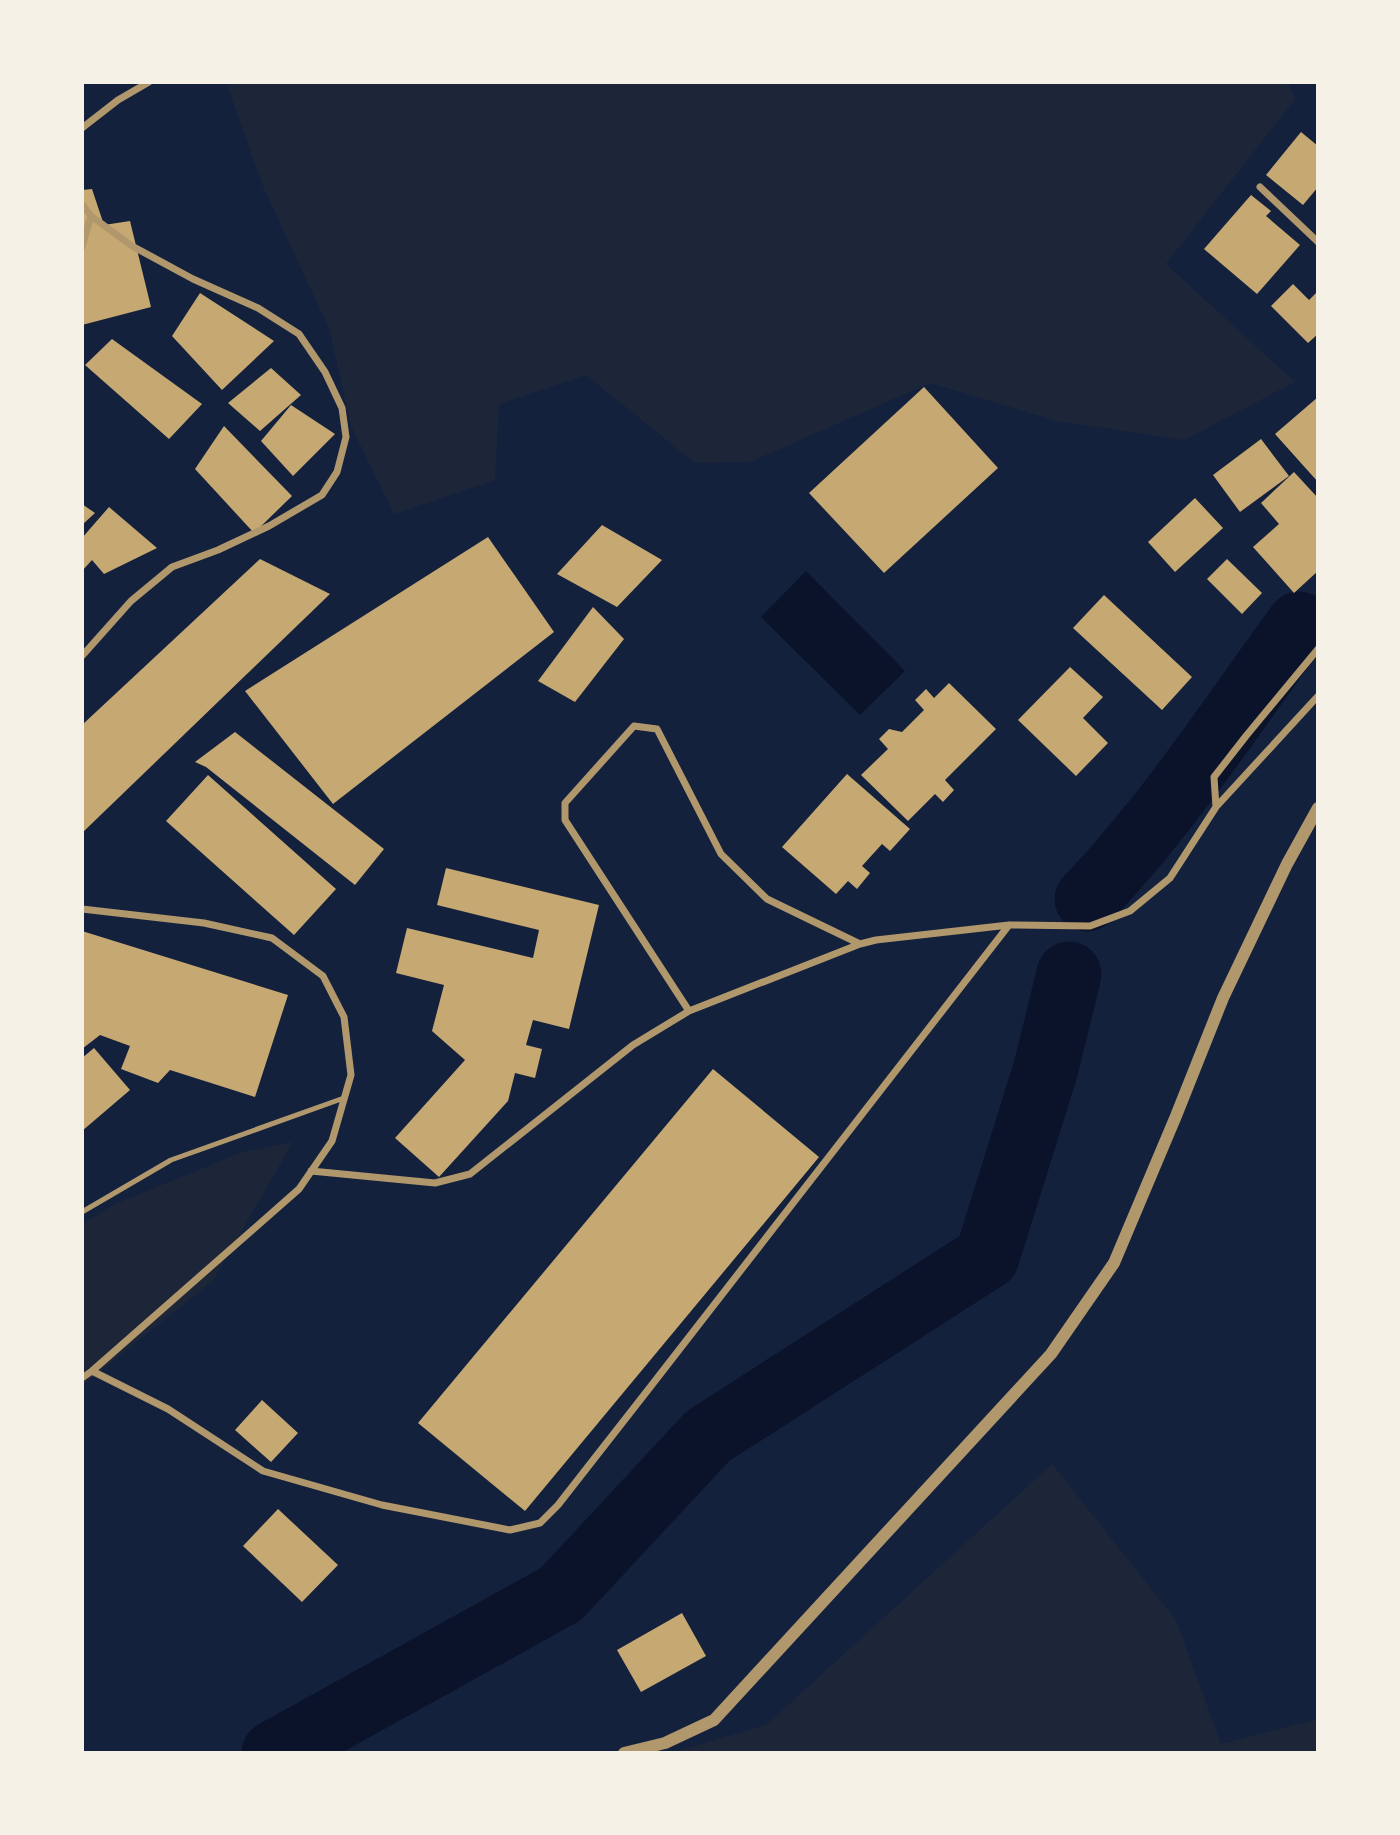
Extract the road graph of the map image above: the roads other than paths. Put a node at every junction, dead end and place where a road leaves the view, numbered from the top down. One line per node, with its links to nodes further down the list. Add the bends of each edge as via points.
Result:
1 (149, 82): 2 (street)
2 (82, 128)
3 (1260, 187): 6 (street)
4 (82, 204): 5 (street)
5 (91, 216): 7 (street); 9 (street, via 132,246 299,334 326,372 342,408 346,437 337,472 322,495 254,533 172,567 131,601)
6 (1318, 242)
7 (82, 247)
8 (1318, 649): 11 (street, via 1214,778)
9 (82, 656)
10 (1318, 696): 11 (street)
11 (1216, 807): 14 (street, via 1170,878 1130,911 1090,926)
12 (1318, 808): 22 (street, via 1223,998 1114,1263 1051,1354 714,1720 665,1743)
13 (82, 909): 17 (street, via 204,923 272,939 323,976 344,1017 351,1075)
14 (1009, 925): 15 (street); 20 (street, via 540,1523 510,1530 382,1504 263,1471 167,1409)
15 (860, 944): 16 (street); 16 (street, via 767,899 721,854 657,729 634,726 565,803 565,820)
16 (690, 1011): 18 (street, via 633,1045 470,1174 435,1183)
17 (344, 1098): 18 (street, via 332,1141); 19 (lane, via 171,1160)
18 (311, 1171): 20 (street, via 299,1189)
19 (82, 1212)
20 (92, 1371): 21 (street)
21 (82, 1378)
22 (624, 1753)

